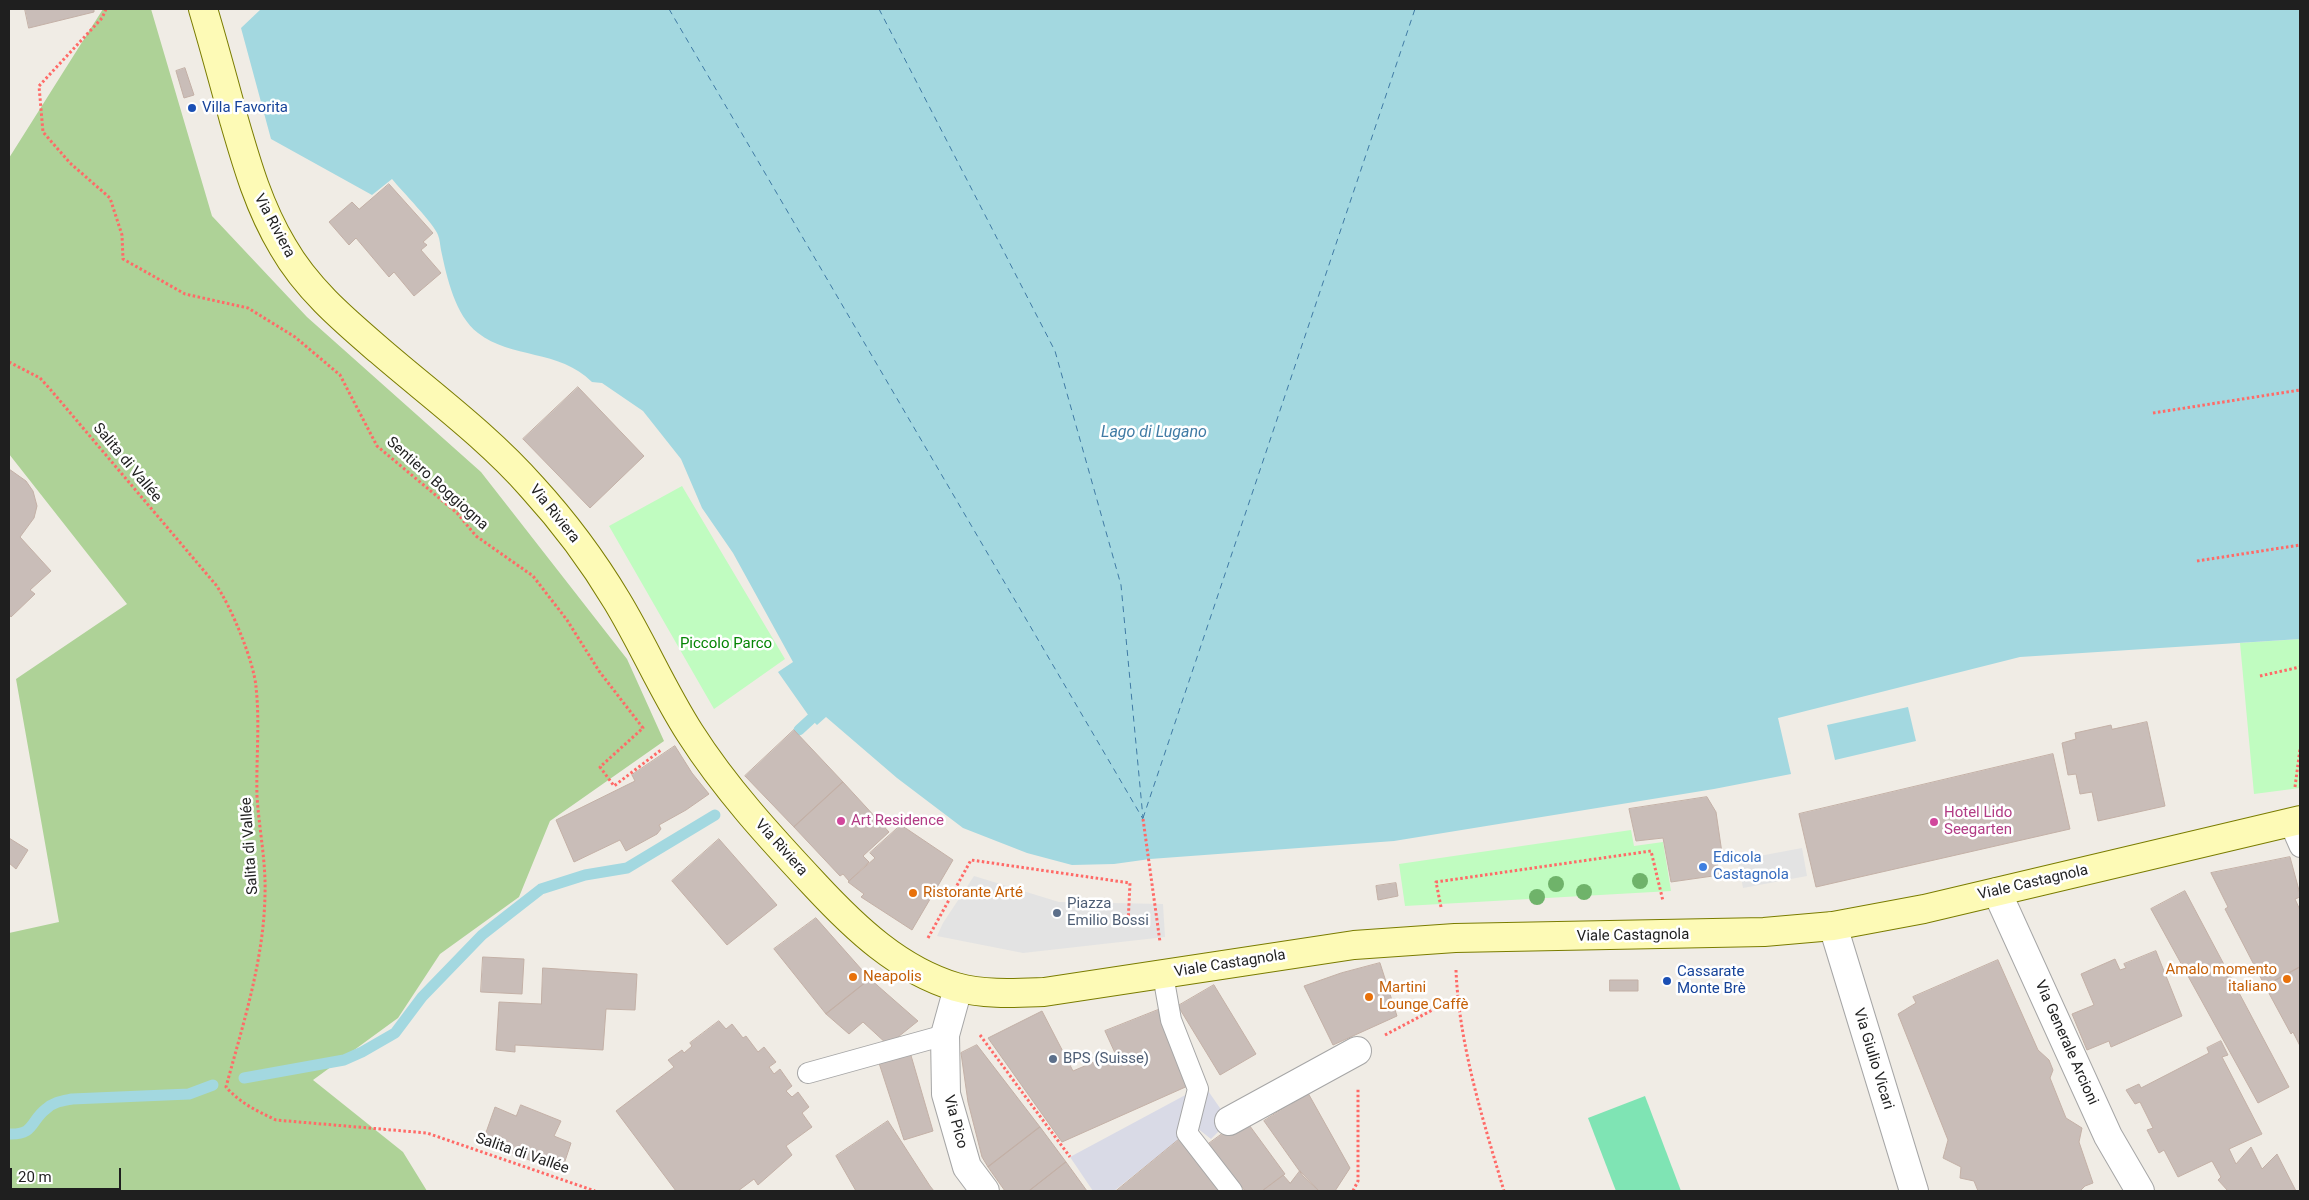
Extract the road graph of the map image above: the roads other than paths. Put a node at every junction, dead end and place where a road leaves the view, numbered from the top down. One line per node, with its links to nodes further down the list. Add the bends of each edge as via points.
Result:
1 (203, 9): 7 (main road, Via Riviera, via 257,196 283,248 302,276 350,325 496,450 568,528 616,599 688,730 719,776 811,881 872,940 910,969)
2 (2295, 821): 3 (lane); 4 (main road, Viale Castagnola)
3 (2300, 847)
4 (1997, 892): 5 (main road, Viale Castagnola); 15 (street, Via Generale Arcioni, via 2108,1136)
5 (1833, 926): 6 (main road, Viale Castagnola, via 1764,932 1404,940); 14 (street, Via Giulio Vicari)
6 (1163, 975): 7 (main road, Viale Castagnola, via 1044,992); 13 (lane, via 1171,1020 1198,1089 1187,1132)
7 (957, 993): 8 (street, Via Pico)
8 (945, 1034): 10 (lane); 12 (street, Via Pico, via 946,1094 967,1167)
9 (1358, 1050): 11 (street)
10 (808, 1073)
11 (1229, 1121)
12 (985, 1191)
13 (1232, 1191)
14 (1914, 1191)
15 (2140, 1191)

